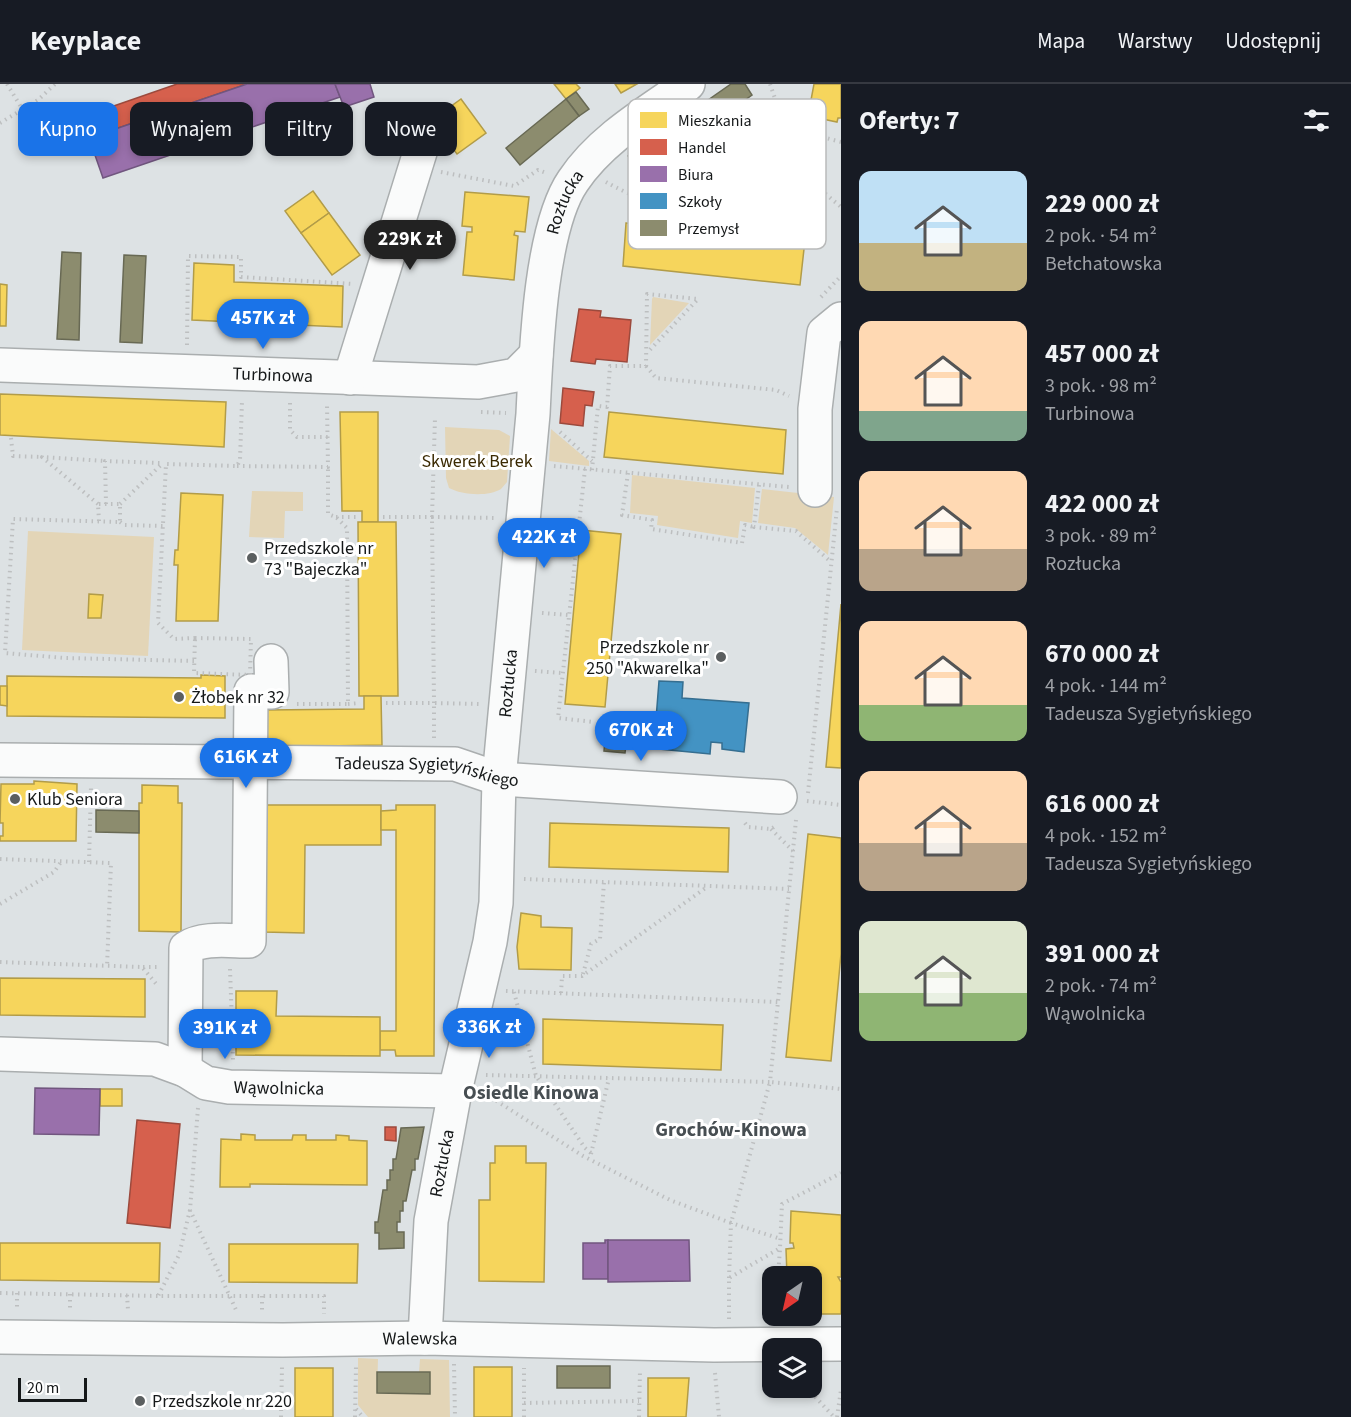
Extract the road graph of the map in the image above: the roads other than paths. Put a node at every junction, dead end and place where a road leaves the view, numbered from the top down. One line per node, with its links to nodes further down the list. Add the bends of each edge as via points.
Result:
1 (688, 84): 2 (street, Rozłucka)
2 (667, 99)
3 (628, 127): 6 (street, Rozłucka, via 573,181 552,228)
4 (418, 158): 8 (street)
5 (829, 311): 9 (street, via 815,409)
6 (536, 355): 8 (street, Turbinowa, via 516,375 478,382); 13 (street, Rozłucka)
7 (0, 365): 8 (street, Turbinowa)
8 (350, 378)
9 (815, 490)
10 (271, 661): 12 (street, via 272,692 251,691)
11 (0, 760): 12 (street, Tadeusza Sygietyńskiego)
12 (250, 764): 13 (street, Tadeusza Sygietyńskiego, via 455,764); 16 (street, via 249,941 214,941 186,948 185,1019)
13 (499, 779): 14 (street, Tadeusza Sygietyńskiego); 17 (street, Rozłucka, via 496,903)
14 (798, 805)
15 (0, 1054): 16 (street, Wąwolnicka, via 155,1059)
16 (196, 1076): 17 (street, Wąwolnicka, via 229,1087)
17 (469, 1085): 19 (street, Rozłucka, via 431,1221)
18 (0, 1337): 19 (street, Walewska)
19 (439, 1339): 20 (street, Walewska, via 640,1343 721,1336)
20 (841, 1344)

